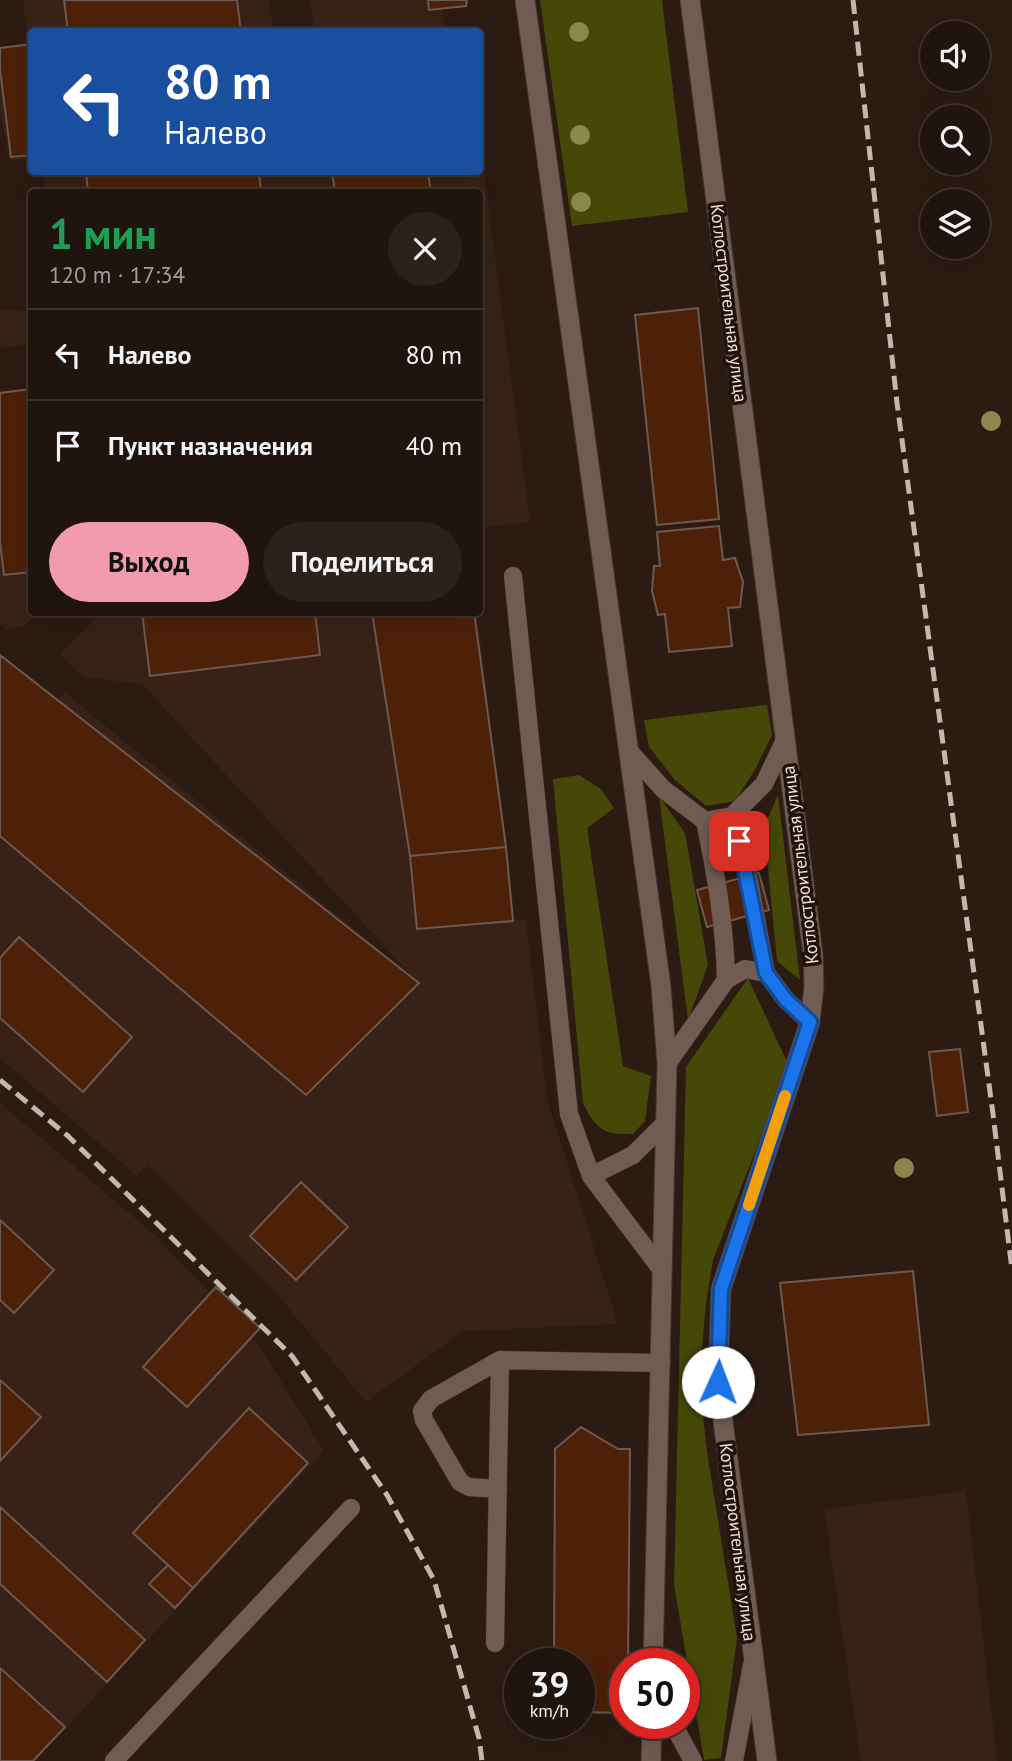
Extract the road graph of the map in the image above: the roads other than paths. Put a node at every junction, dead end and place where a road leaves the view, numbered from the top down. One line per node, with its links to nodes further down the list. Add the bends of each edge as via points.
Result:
1 (525, 0): 5 (main road)
2 (690, 0): 4 (main road, Котлостроительная улица)
3 (513, 576): 13 (lane, via 569,1114)
4 (785, 740): 6 (lane, via 764,784); 10 (main road, Котлостроительная улица, via 813,954)
5 (629, 751): 7 (lane, via 663,789); 11 (main road)
6 (732, 816): 7 (lane); 8 (lane)
7 (705, 821): 9 (lane, via 716,872)
8 (766, 973): 9 (lane, via 745,969); 10 (lane)
9 (726, 980): 11 (lane)
10 (810, 1022): 21 (main road, Котлостроительная улица, via 721,1289 718,1382)
11 (667, 1064): 12 (main road)
12 (666, 1122): 13 (lane, via 633,1155); 14 (main road)
13 (591, 1176): 14 (lane)
14 (661, 1269): 16 (main road)
15 (500, 1360): 16 (lane); 17 (lane); 17 (lane, via 430,1399 422,1411 460,1482)
16 (661, 1363): 20 (main road)
17 (498, 1489): 19 (lane)
18 (351, 1508): 24 (lane)
19 (495, 1643)
20 (653, 1648)
21 (753, 1661): 27 (lane); 28 (main road, Котлостроительная улица)
22 (652, 1739): 25 (main road)
23 (681, 1739): 26 (lane)
24 (114, 1761)
25 (651, 1761)
26 (693, 1761)
27 (734, 1761)
28 (768, 1761)

